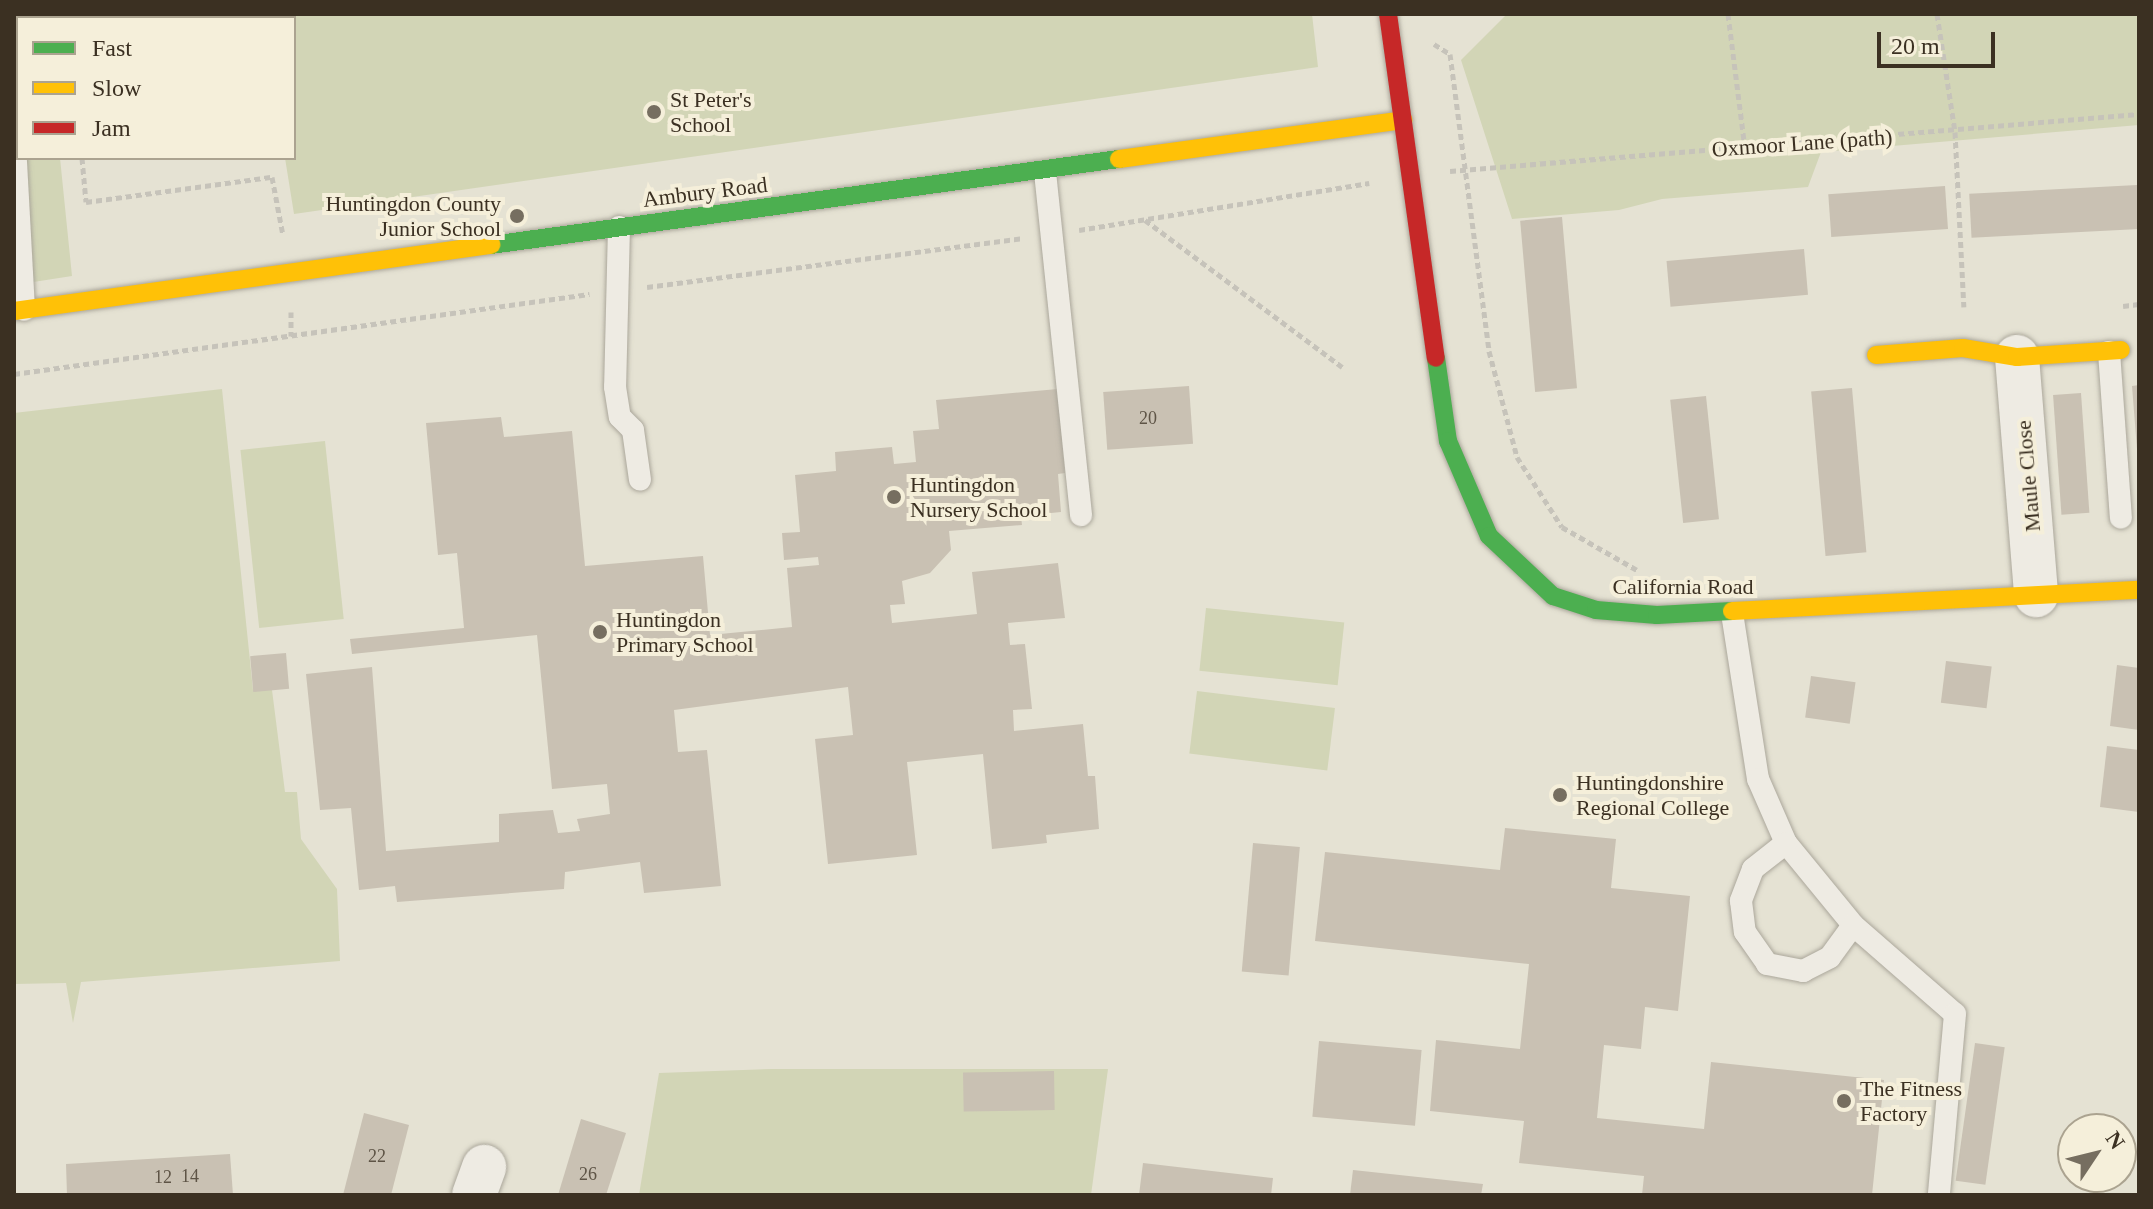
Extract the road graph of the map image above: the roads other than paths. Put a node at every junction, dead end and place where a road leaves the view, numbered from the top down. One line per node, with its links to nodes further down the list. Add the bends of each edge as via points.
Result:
1 (1388, 14): 2 (street, California Road)
2 (1403, 120): 4 (street, Ambury Road); 15 (street, California Road, via 1448,441 1489,536 1553,596 1596,610)
3 (14, 125): 6 (lane)
4 (1045, 172): 5 (street, Ambury Road); 11 (lane)
5 (619, 227): 6 (street, Ambury Road); 10 (lane, via 615,387 620,417 633,430)
6 (19, 310)
7 (2115, 351): 9 (street); 12 (lane)
8 (1876, 355): 9 (street, via 1963,348)
9 (2017, 357): 14 (street, Maule Close)
10 (640, 480)
11 (1081, 515)
12 (2121, 518)
13 (2139, 590): 14 (street, California Road)
14 (2036, 595): 15 (street, California Road)
15 (1732, 613): 16 (lane, via 1758,779)
16 (1786, 843): 17 (lane); 17 (lane, via 1753,869 1741,901 1745,932 1767,964 1803,971 1830,957)
17 (1853, 925): 18 (lane, via 1955,1014)
18 (1939, 1195)

